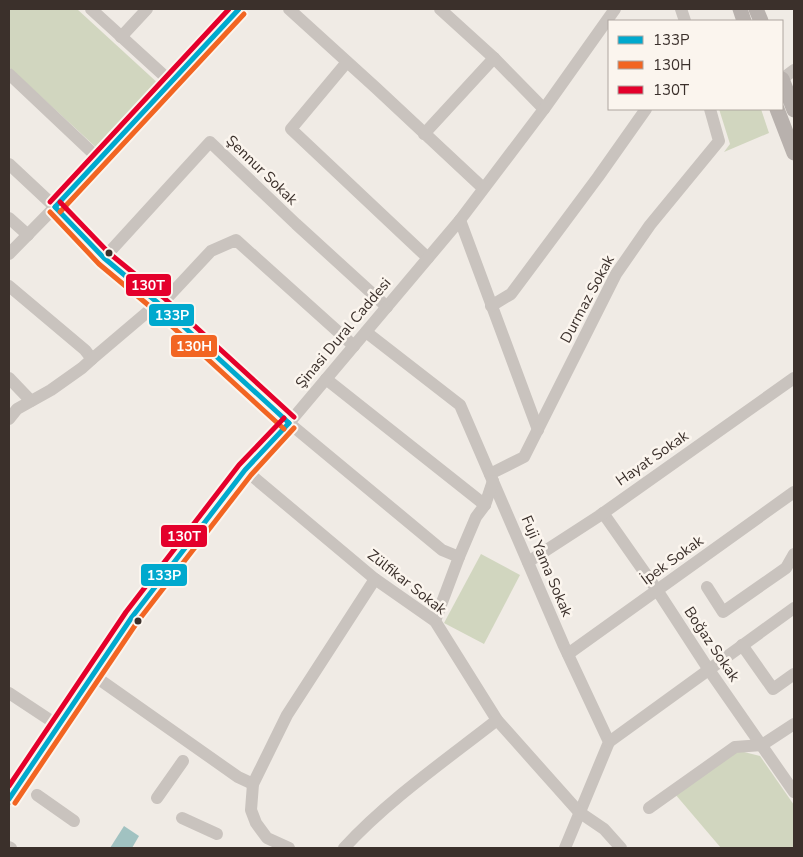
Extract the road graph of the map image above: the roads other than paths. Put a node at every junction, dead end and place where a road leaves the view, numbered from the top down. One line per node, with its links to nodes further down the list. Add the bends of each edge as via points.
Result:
1 (91, 9): 7 (street)
2 (147, 9): 7 (street)
3 (239, 9): 12 (street)
4 (289, 9): 9 (street)
5 (440, 9): 8 (street)
6 (615, 9): 13 (street, Şinasi Dural Caddesi)
7 (121, 37): 12 (street)
8 (494, 58): 13 (street); 18 (street)
9 (347, 62): 18 (street); 29 (street, via 291,128)
10 (9, 74): 20 (street)
11 (790, 76): 17 (main road)
12 (171, 82): 20 (street)
13 (544, 108): 22 (street, Şinasi Dural Caddesi)
14 (645, 110): 32 (street, via 511,294)
15 (710, 110): 43 (street, Durmaz Sokak, via 719,141 650,225 616,274)
16 (777, 110): 19 (main road)
17 (794, 110)
18 (424, 134): 22 (street)
19 (794, 153)
20 (99, 159): 23 (street)
21 (9, 164): 23 (street)
22 (483, 188): 25 (street, Şinasi Dural Caddesi)
23 (55, 207): 26 (street); 28 (street)
24 (9, 218): 26 (street)
25 (460, 220): 29 (street, Şinasi Dural Caddesi); 32 (street)
26 (28, 236): 27 (street)
27 (9, 254)
28 (104, 258): 31 (street); 33 (street, Şennur Sokak, via 210,142)
29 (428, 258): 33 (street, Şinasi Dural Caddesi)
30 (9, 286): 36 (street)
31 (158, 303): 35 (street, via 169,296 211,251 236,240); 36 (street); 42 (street)
32 (491, 306): 43 (street)
33 (387, 307): 34 (street, Şinasi Dural Caddesi)
34 (366, 332): 35 (street, Şinasi Dural Caddesi); 45 (street, Fuji Yama Sokak, via 460,405)
35 (354, 346): 39 (street, Şinasi Dural Caddesi)
36 (92, 359): 40 (street)
37 (9, 378): 40 (street)
38 (794, 378): 48 (street, Hayat Sokak)
39 (326, 379): 42 (street, Şinasi Dural Caddesi); 47 (street)
40 (31, 401): 41 (street, via 17,409)
41 (9, 419)
42 (289, 423): 44 (street, Şinasi Dural Caddesi); 50 (street, via 442,550)
43 (538, 430): 45 (street, Durmaz Sokak, via 524,457)
44 (245, 470): 52 (street, Zülfikar Sokak); 60 (street, Şinasi Dural Caddesi, via 132,617)
45 (492, 478): 47 (street); 51 (street, Fuji Yama Sokak)
46 (794, 492): 54 (street, İpek Sokak)
47 (485, 505): 50 (street, via 476,517)
48 (603, 513): 51 (street, Hayat Sokak); 54 (street, Boğaz Sokak)
49 (794, 554): 53 (street, via 786,568 723,612)
50 (459, 557): 56 (street)
51 (528, 562): 58 (street, Fuji Yama Sokak)
52 (375, 579): 56 (street, Zülfikar Sokak); 69 (street, via 287,715)
53 (707, 587)
54 (657, 590): 58 (street, İpek Sokak); 59 (street, Boğaz Sokak)
55 (794, 608): 57 (street)
56 (435, 620): 63 (street, Zülfikar Sokak)
57 (742, 645): 59 (street); 61 (street, via 773,690)
58 (568, 654): 66 (street, Fuji Yama Sokak)
59 (708, 670): 66 (street); 67 (street, Boğaz Sokak)
60 (93, 674): 65 (street, Şinasi Dural Caddesi); 69 (street, via 238,777)
61 (794, 674)
62 (9, 693): 65 (street)
63 (497, 720): 75 (street, Zülfikar Sokak); 80 (street, via 362,828)
64 (794, 724): 67 (street)
65 (59, 726): 73 (street, Şinasi Dural Caddesi)
66 (609, 742): 75 (street)
67 (762, 745): 70 (street, Boğaz Sokak); 74 (street, via 734,748)
68 (183, 761): 72 (street)
69 (253, 784): 79 (street, via 251,810 256,823 267,838)
70 (794, 792)
71 (37, 796): 77 (street)
72 (157, 798)
73 (9, 799)
74 (649, 808)
75 (579, 812): 81 (street); 82 (street, Zülfikar Sokak, via 604,829)
76 (182, 818): 78 (street)
77 (74, 821)
78 (218, 834)
79 (285, 847)
80 (344, 848)
81 (565, 848)
82 (621, 848)

